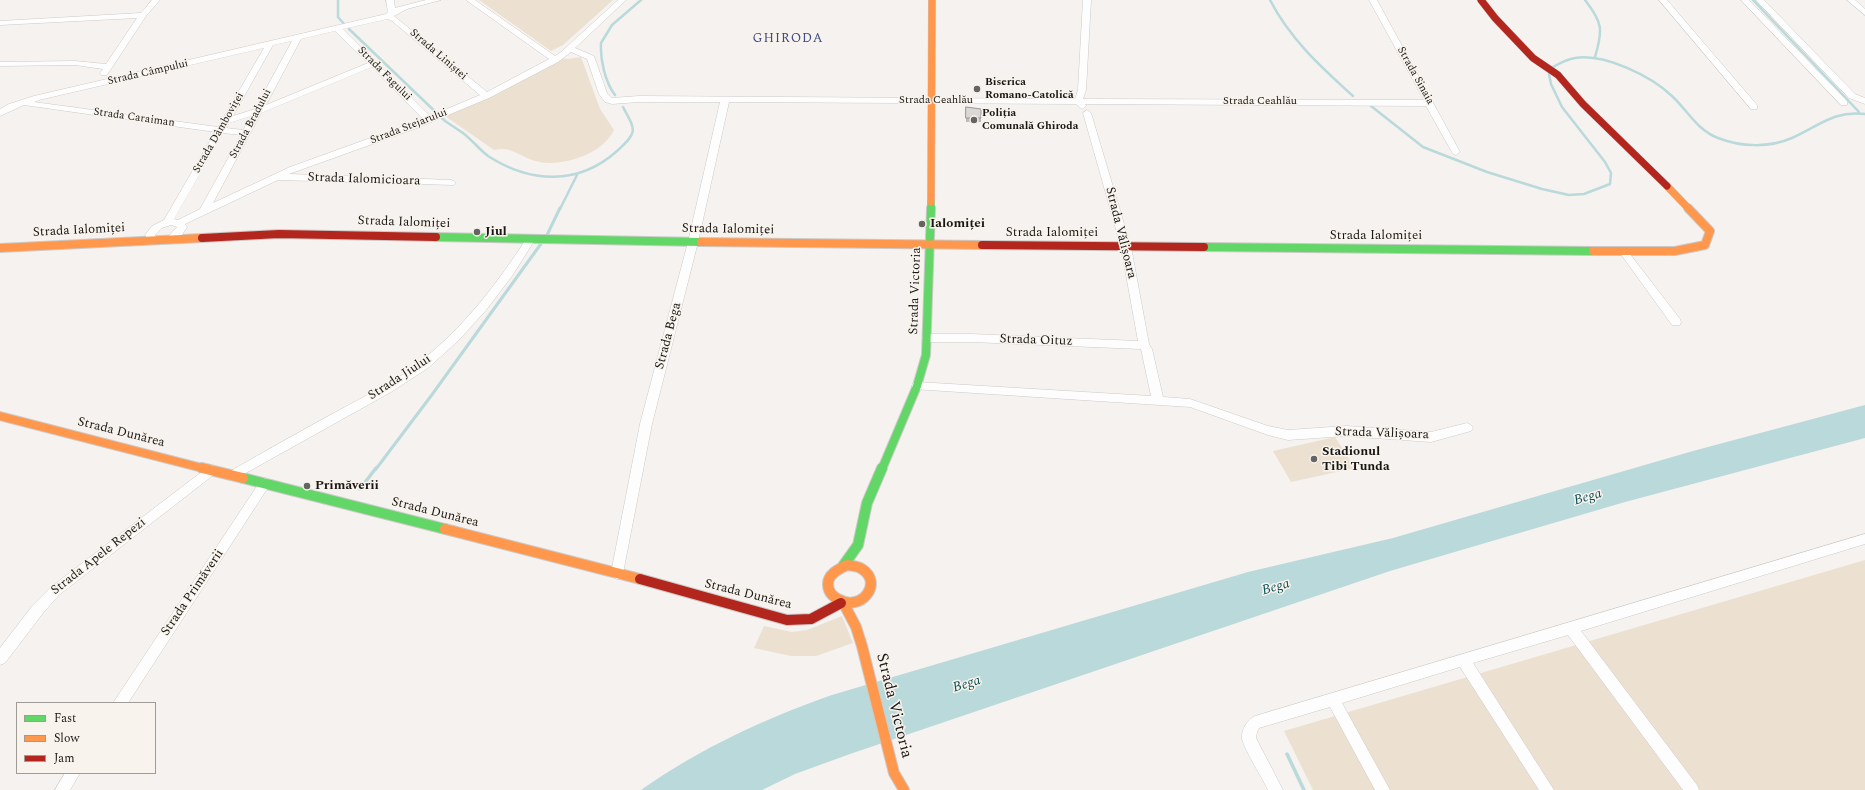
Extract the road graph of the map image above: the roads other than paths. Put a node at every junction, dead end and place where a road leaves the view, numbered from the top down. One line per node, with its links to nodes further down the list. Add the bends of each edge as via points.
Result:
1 (156, 0): 16 (street)
2 (390, 0): 15 (street)
3 (437, 0): 15 (street, Strada Câmpului)
4 (470, 0): 22 (street)
5 (622, 0): 21 (street, Strada Stejarului)
6 (932, 0): 29 (street, Strada Victoria)
7 (1087, 0): 30 (street, via 1082,90)
8 (1374, 0): 33 (street, Strada Sinaia)
9 (1481, 0): 55 (street, Strada Ialomiței, via 1533,58 1558,75 1583,104 1710,231 1705,245 1694,250)
10 (1663, 0): 35 (street)
11 (1745, 0): 34 (street)
12 (1760, 0): 31 (street, via 1852,96)
13 (1851, 0): 14 (street)
14 (1865, 13)
15 (390, 14): 18 (street, Strada Câmpului); 27 (street, Strada Liniștei)
16 (143, 15): 17 (street); 25 (street)
17 (0, 23)
18 (338, 29): 19 (street, Strada Câmpului); 24 (street, Strada Fagului)
19 (298, 37): 20 (street, Strada Câmpului); 36 (street, Strada Bradului)
20 (270, 44): 26 (street, Strada Câmpului); 39 (street, Strada Dâmboviței)
21 (569, 49): 22 (street, Strada Stejarului); 28 (street, Strada Ceahlău, via 591,58 603,94 608,100)
22 (555, 60): 27 (street, Strada Stejarului)
23 (0, 64): 25 (street, via 75,63)
24 (373, 64): 36 (street); 38 (street, Strada Fagului)
25 (108, 67): 26 (street)
26 (97, 84): 32 (street, Strada Câmpului)
27 (486, 96): 38 (street, Strada Stejarului)
28 (725, 100): 29 (street, Strada Ceahlău); 51 (street, Strada Bega)
29 (932, 101): 30 (street, Strada Ceahlău); 52 (street, Strada Victoria)
30 (1084, 101): 33 (street, Strada Ceahlău); 53 (street, Strada Vălișoara)
31 (1865, 101)
32 (22, 102): 37 (street, Strada Câmpului); 40 (street, Strada Caraiman)
33 (1430, 103): 42 (street, Strada Sinaia)
34 (1844, 103)
35 (1754, 107)
36 (258, 111): 39 (street); 41 (street, Strada Bradului)
37 (0, 113)
38 (432, 119): 43 (street, Strada Stejarului)
39 (226, 121): 40 (street, Strada Dâmboviței)
40 (220, 131): 41 (street, Strada Caraiman); 46 (street, Strada Dâmboviței)
41 (246, 133): 45 (street, Strada Bradului)
42 (1456, 152)
43 (277, 176): 44 (street, Strada Ialomicioara); 45 (street, Strada Stejarului)
44 (451, 183)
45 (204, 211): 47 (street, Strada Stejarului)
46 (168, 222): 47 (street); 49 (street, via 153,230 150,235)
47 (179, 223): 48 (street, via 182,227)
48 (172, 238): 49 (street, Strada Ialomiței); 50 (street, Strada Ialomiței, via 278,234)
49 (152, 239): 54 (street, Strada Ialomiței)
50 (535, 239): 51 (street, Strada Ialomiței); 64 (street, Strada Jiului, via 493,294 423,365 392,386)
51 (693, 242): 52 (street, Strada Ialomiței); 70 (street, Strada Bega, via 646,424)
52 (930, 245): 53 (street, Strada Ialomiței); 57 (street, Strada Victoria)
53 (1126, 246): 55 (street, Strada Ialomiței); 58 (street, Strada Vălișoara)
54 (0, 248)
55 (1623, 251): 56 (street)
56 (1676, 322)
57 (927, 338): 58 (street, Strada Oituz); 59 (street, Strada Victoria, via 926,355)
58 (1144, 345): 60 (street, Strada Vălișoara)
59 (917, 386): 60 (street, Strada Vălișoara); 67 (street, Strada Victoria, via 867,503)
60 (1158, 401): 62 (street, Strada Vălișoara, via 1206,407 1259,429 1281,434 1308,436 1345,431 1432,437)
61 (0, 416): 63 (street, Strada Dunărea)
62 (1467, 428)
63 (212, 470): 64 (street, Strada Dunărea); 77 (street, Strada Apele Repezi, via 55,591 38,608)
64 (233, 475): 65 (street, Strada Dunărea)
65 (265, 484): 70 (street, Strada Dunărea); 80 (street, Strada Primăverii)
66 (1865, 539): 76 (street)
67 (858, 545): 68 (street, Strada Victoria); 69 (street, Strada Victoria)
68 (843, 566): 69 (street, via 856,565); 71 (street, via 837,569 829,580)
69 (863, 568): 72 (street, via 870,576 872,587)
70 (617, 573): 74 (street, Strada Dunărea, via 788,620)
71 (826, 598): 73 (street, via 834,598); 74 (street)
72 (861, 600): 73 (street, via 856,603); 75 (street, Strada Victoria)
73 (842, 603): 74 (street, Strada Dunărea); 75 (street, Strada Victoria)
74 (816, 617)
75 (856, 627): 83 (street, Strada Victoria, via 894,773)
76 (1571, 628): 78 (street); 87 (street)
77 (0, 658)
78 (1464, 661): 79 (street); 86 (street)
79 (1333, 700): 84 (street, via 1255,723 1250,730 1249,739); 85 (street)
80 (121, 702)
81 (72, 774): 82 (street)
82 (62, 790)
83 (904, 790)
84 (1276, 790)
85 (1383, 790)
86 (1547, 790)
87 (1692, 790)

